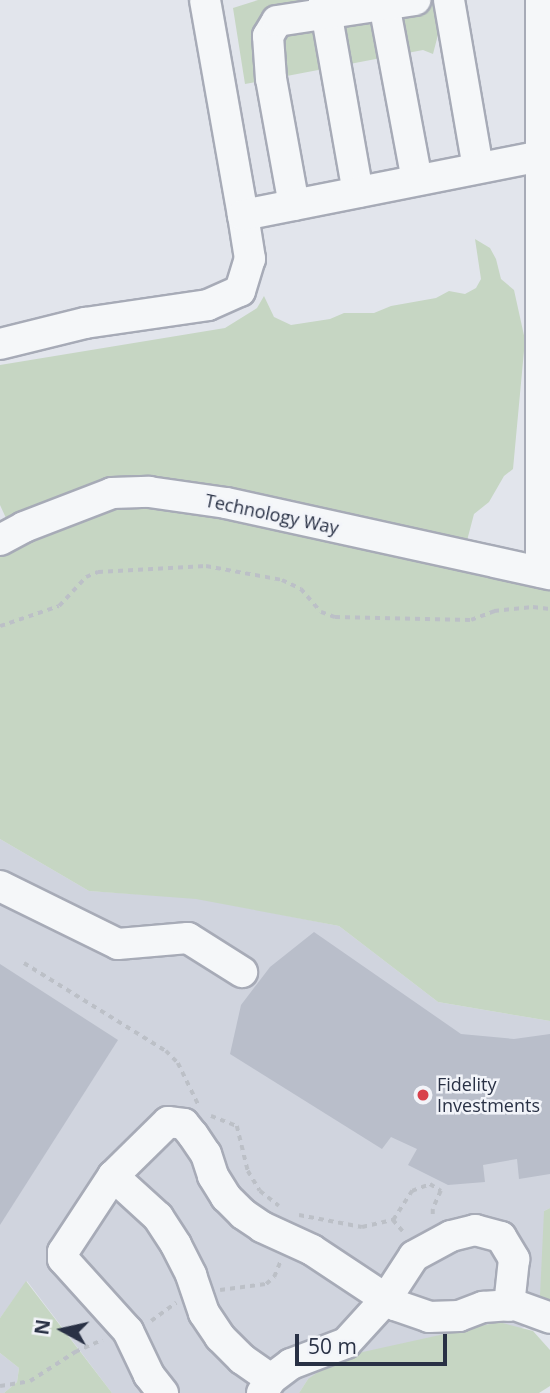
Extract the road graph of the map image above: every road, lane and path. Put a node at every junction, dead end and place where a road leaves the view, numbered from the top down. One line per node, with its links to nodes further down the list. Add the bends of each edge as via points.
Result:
1 (205, 0): 12 (street)
2 (415, 0): 5 (street)
3 (449, 0): 8 (street)
4 (541, 0): 7 (street)
5 (384, 4): 6 (street); 9 (street)
6 (325, 6): 10 (street); 11 (street, via 277,21 268,36 271,79)
7 (542, 156): 8 (street); 15 (street)
8 (478, 168): 9 (street)
9 (417, 180): 10 (street)
10 (358, 192): 11 (street)
11 (294, 205): 12 (street)
12 (243, 215): 13 (street, via 250,260 240,290 208,305 85,323)
13 (0, 344)
14 (0, 540): 15 (street, Technology Way, via 112,492 149,492 226,503)
15 (545, 573)
16 (550, 609): 17 (path, via 495,611 471,620 335,617 321,612 301,589 282,580 206,566 98,572 86,577 59,606)
17 (0, 626)
18 (0, 886): 19 (street, via 118,944 188,938)
19 (242, 972)
20 (113, 1176): 24 (street, via 158,1129 168,1122 184,1124 206,1154 226,1197 262,1227); 25 (street, via 158,1217); 29 (street, via 63,1252 63,1259)
21 (433, 1222): 23 (path, via 441,1191 430,1184 412,1191 393,1220 401,1232)
22 (333, 1223): 24 (path)
23 (414, 1238)
24 (301, 1244): 25 (path, via 284,1257 265,1284); 26 (street)
25 (198, 1296): 29 (path, via 172,1305 158,1318); 31 (street, via 220,1337)
26 (386, 1299): 27 (street, via 429,1317); 27 (street, via 414,1256 451,1236 475,1230 501,1237 514,1259); 31 (street, via 346,1343 291,1364)
27 (509, 1306): 28 (street)
28 (550, 1318)
29 (128, 1331): 30 (path, via 75,1352 30,1381); 32 (street)
30 (0, 1386)
31 (267, 1386)
32 (163, 1393)

